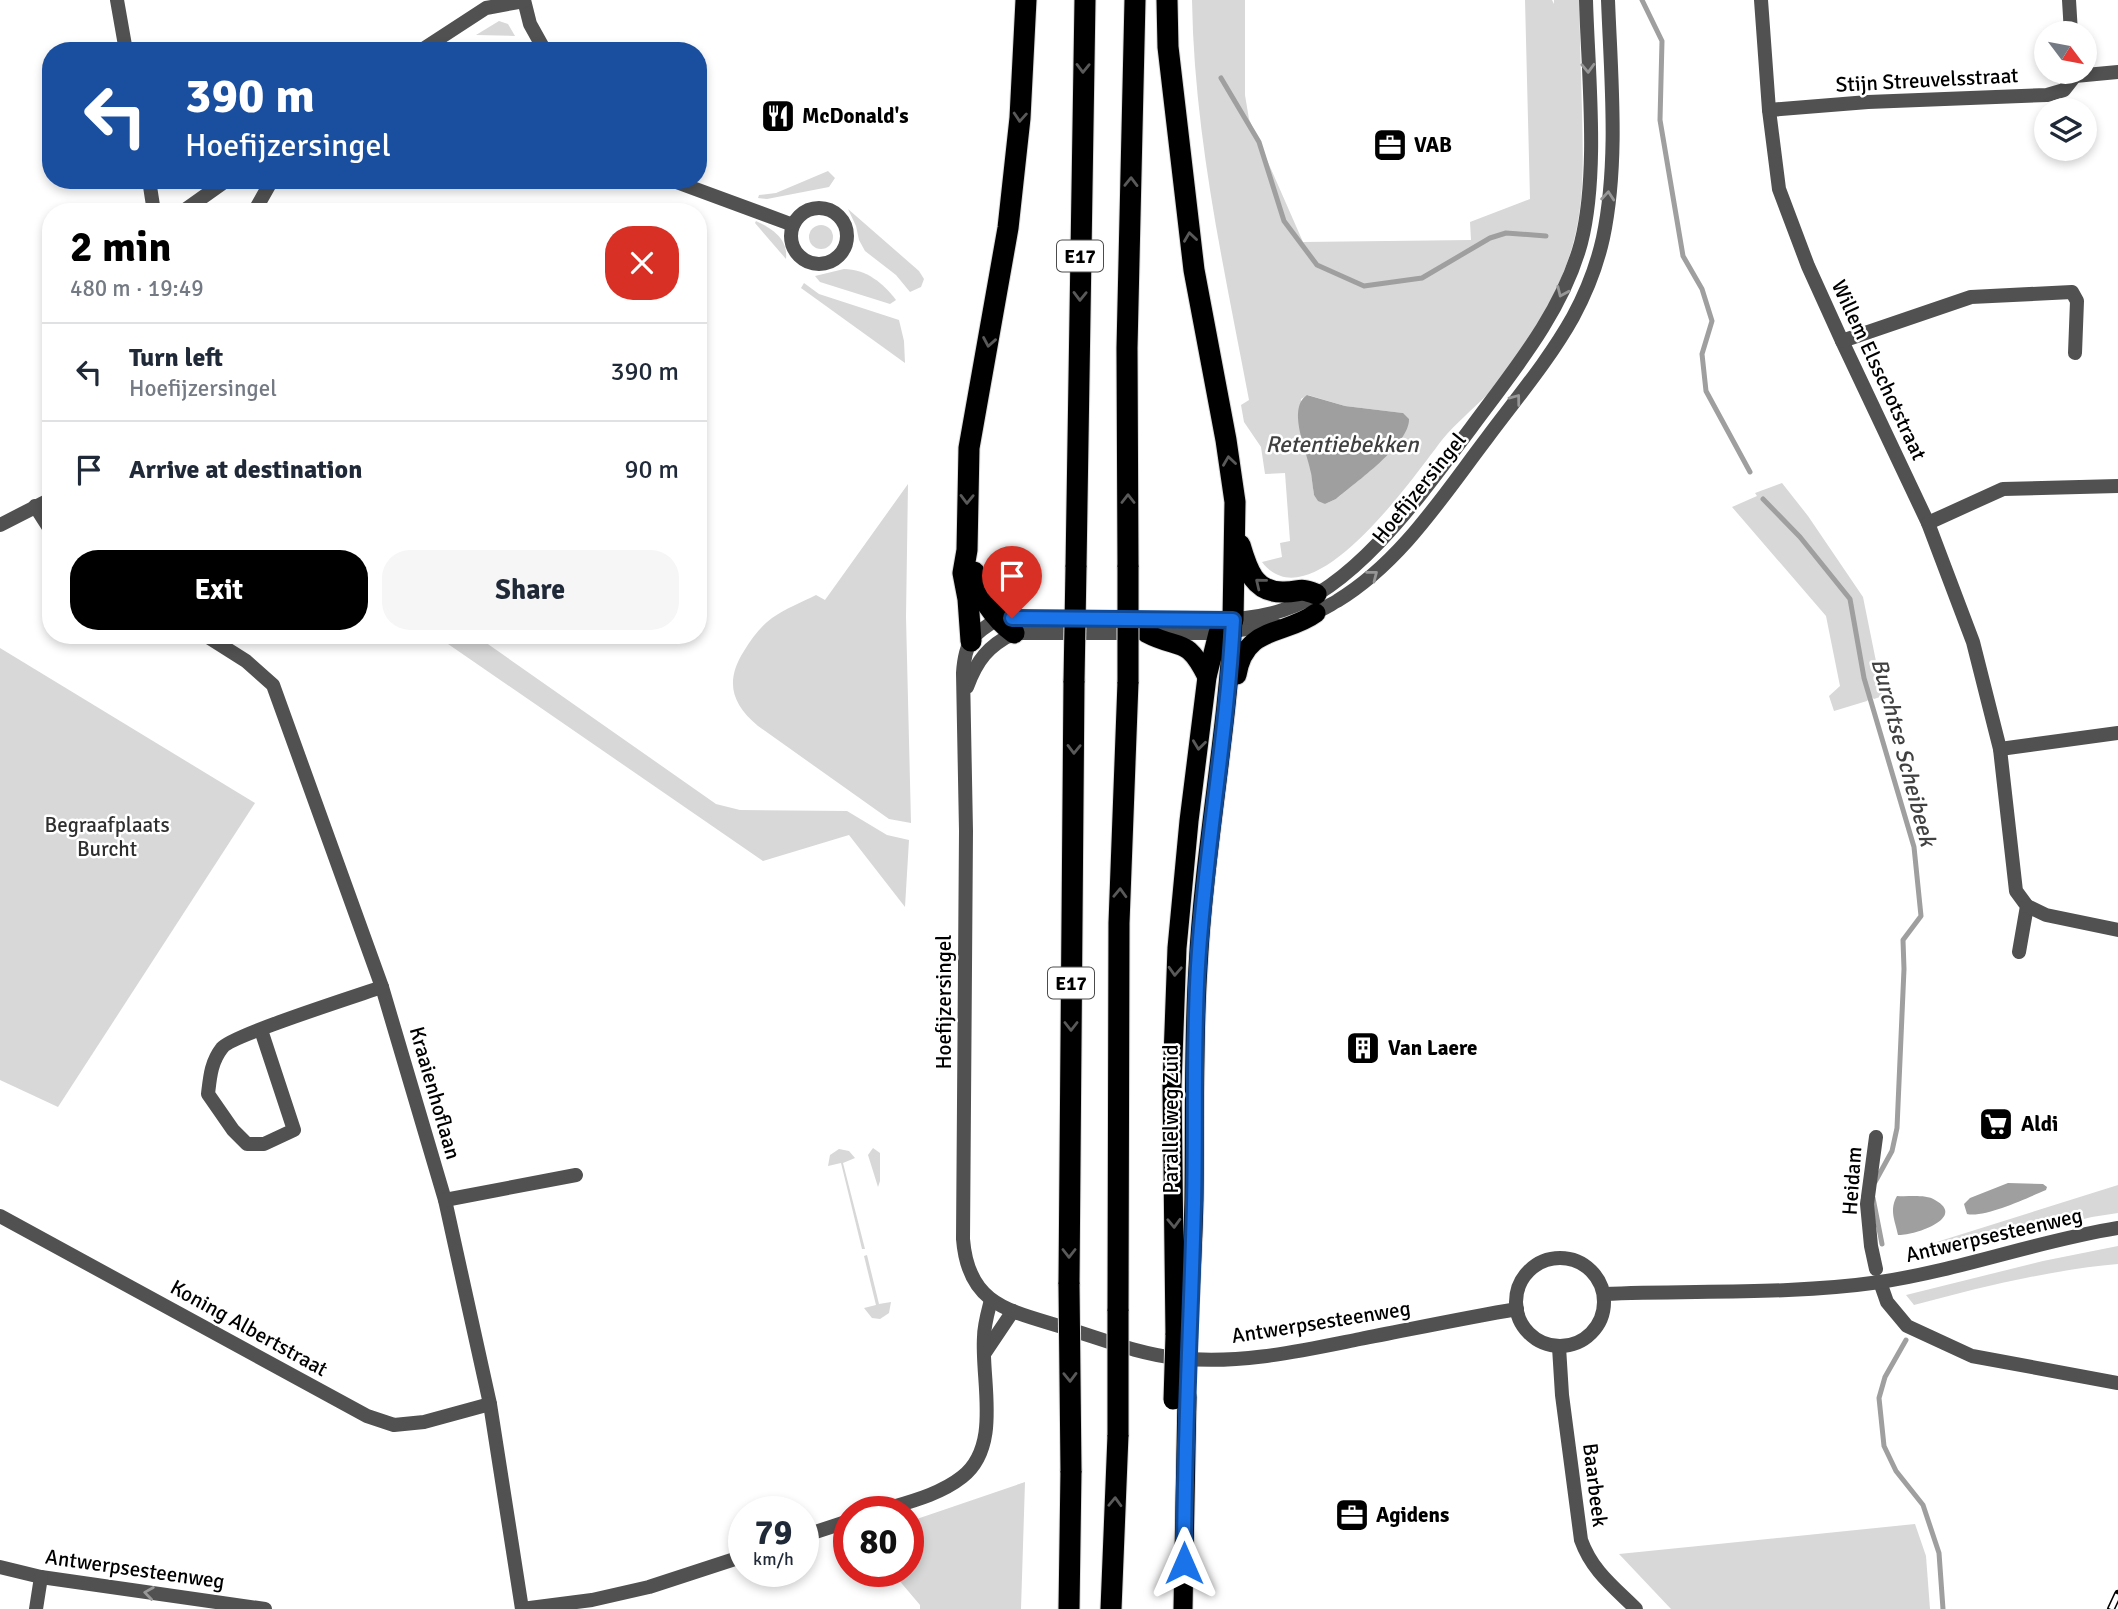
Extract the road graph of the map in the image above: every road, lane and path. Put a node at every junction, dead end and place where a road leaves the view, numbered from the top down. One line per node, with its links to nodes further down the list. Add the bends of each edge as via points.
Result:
1 (117, 0): 12 (street)
2 (524, 0): 13 (street, via 486,8); 14 (street)
3 (1026, 0): 32 (highway, one-way to 32, via 1008,228 970,447)
4 (1085, 0): 67 (highway, E17, one-way to 67, bridge, via 1074,681 1069,1284)
5 (1135, 0): 69 (highway, E17, one-way to 5, bridge, via 1118,1435 1119,923 1128,682 1127,348)
6 (1167, 0): 31 (highway, one-way to 6, via 1228,453 1181,175)
7 (1586, 0): 33 (street, Hoefijzersingel, one-way to 33, via 1588,204 1581,242 1557,304 1417,499)
8 (1608, 0): 33 (street, Hoefijzersingel, one-way to 8, via 1378,571 1406,543 1573,317 1603,238 1609,195)
9 (1761, 0): 18 (street, Willem Elsschotstraat)
10 (2069, 0): 11 (street)
11 (2070, 21)
12 (124, 42)
13 (434, 42)
14 (540, 42)
15 (2118, 72): 16 (street)
16 (2097, 73)
17 (2068, 84): 18 (street, Stijn Streuvelsstraat, via 2064,90 2047,95)
18 (1769, 110): 23 (street, Willem Elsschotstraat, via 1779,189)
19 (214, 189): 21 (street)
20 (695, 189): 22 (street)
21 (195, 203)
22 (793, 225): 22 (street, via 791,241 805,261 831,262 844,251 845,224 832,211 805,211)
23 (1842, 341): 24 (street, via 1971,297 2072,292 2077,302); 29 (street, Willem Elsschotstraat)
24 (2075, 353)
25 (2118, 485): 29 (street, via 2003,489)
26 (42, 503): 27 (street)
27 (35, 506): 28 (street); 30 (street)
28 (42, 517)
29 (1927, 523): 43 (street, Willem Elsschotstraat, via 1973,642)
30 (0, 525)
31 (1235, 529): 33 (highway, one-way to 31, via 1301,589 1270,591 1256,583); 35 (highway)
32 (967, 550): 34 (highway, via 978,589); 37 (highway, via 963,573)
33 (1316, 604): 35 (street, Hoefijzersingel); 41 (highway, via 1305,621 1269,632 1248,647)
34 (1006, 626): 35 (street, Hoefijzersingel); 36 (street, Hoefijzersingel); 37 (street, via 978,631); 40 (street, Hoefijzersingel, via 974,668)
35 (1228, 628): 36 (street, Hoefijzersingel); 39 (highway, Parallelweg Zuid); 41 (highway, Parallelweg Zuid)
36 (1146, 633): 39 (highway, via 1187,648)
37 (971, 641): 40 (street, Hoefijzersingel, via 965,654)
38 (219, 644): 47 (street, Kraaienhoflaan, via 272,685)
39 (1207, 677): 59 (highway, Parallelweg Zuid, one-way to 59, via 1181,891 1172,1023)
40 (964, 695): 56 (street, Hoefijzersingel, via 962,1239 968,1271)
41 (1224, 712): 59 (highway, Parallelweg Zuid, via 1202,904 1194,1048 1194,1203)
42 (2118, 733): 43 (street)
43 (2000, 748): 44 (street, Willem Elsschotstraat, via 2016,891)
44 (2027, 906): 45 (street, via 2046,915); 46 (street)
45 (2118, 930)
46 (2019, 952)
47 (382, 987): 48 (street); 51 (street, Kraaienhoflaan)
48 (261, 1030): 48 (street, via 223,1045 212,1064 208,1094 247,1144 264,1144 294,1130)
49 (1876, 1137): 54 (street, Heidam, via 1867,1204)
50 (576, 1175): 51 (street)
51 (445, 1200): 64 (street, Kraaienhoflaan)
52 (0, 1216): 64 (street, Koning Albertstraat, via 368,1416 394,1425)
53 (2118, 1228): 54 (street, Antwerpsesteenweg, via 1968,1265)
54 (1878, 1276): 55 (street, Antwerpsesteenweg, via 1794,1291); 62 (street, via 1887,1302 1907,1326 1972,1356)
55 (1604, 1294): 57 (street, via 1583,1265 1558,1258 1537,1264 1525,1275 1517,1293); 60 (street, via 1602,1316 1592,1333 1576,1344)
56 (991, 1300): 58 (street, Antwerpsesteenweg); 61 (street)
57 (1517, 1309): 58 (street, Antwerpsesteenweg, via 1306,1350 1216,1359 1157,1354); 60 (street, via 1529,1334)
58 (1013, 1311): 61 (street)
59 (1182, 1336): 63 (highway, Parallelweg Zuid, bridge)
60 (1559, 1347): 80 (street, Baarbeek, via 1581,1540 1601,1577)
61 (984, 1356): 65 (street, via 986,1430 975,1463 963,1477)
62 (2118, 1383)
63 (1180, 1399): 78 (highway, Parallelweg Zuid); 79 (highway, Parallelweg Zuid)
64 (490, 1404): 73 (street, Kraaienhoflaan)
65 (922, 1496)
66 (728, 1561): 73 (street, via 649,1587)
67 (1072, 1562): 74 (highway); 75 (highway, E17)
68 (0, 1567): 70 (street, Antwerpsesteenweg)
69 (1112, 1568): 76 (highway, E17); 77 (highway)
70 (41, 1577): 71 (street); 72 (street, Antwerpsesteenweg, one-way to 70)
71 (36, 1609)
72 (265, 1609)
73 (522, 1609)
74 (1057, 1609)
75 (1069, 1609)
76 (1111, 1609)
77 (1127, 1609)
78 (1170, 1609)
79 (1183, 1609)
80 (1636, 1609)

